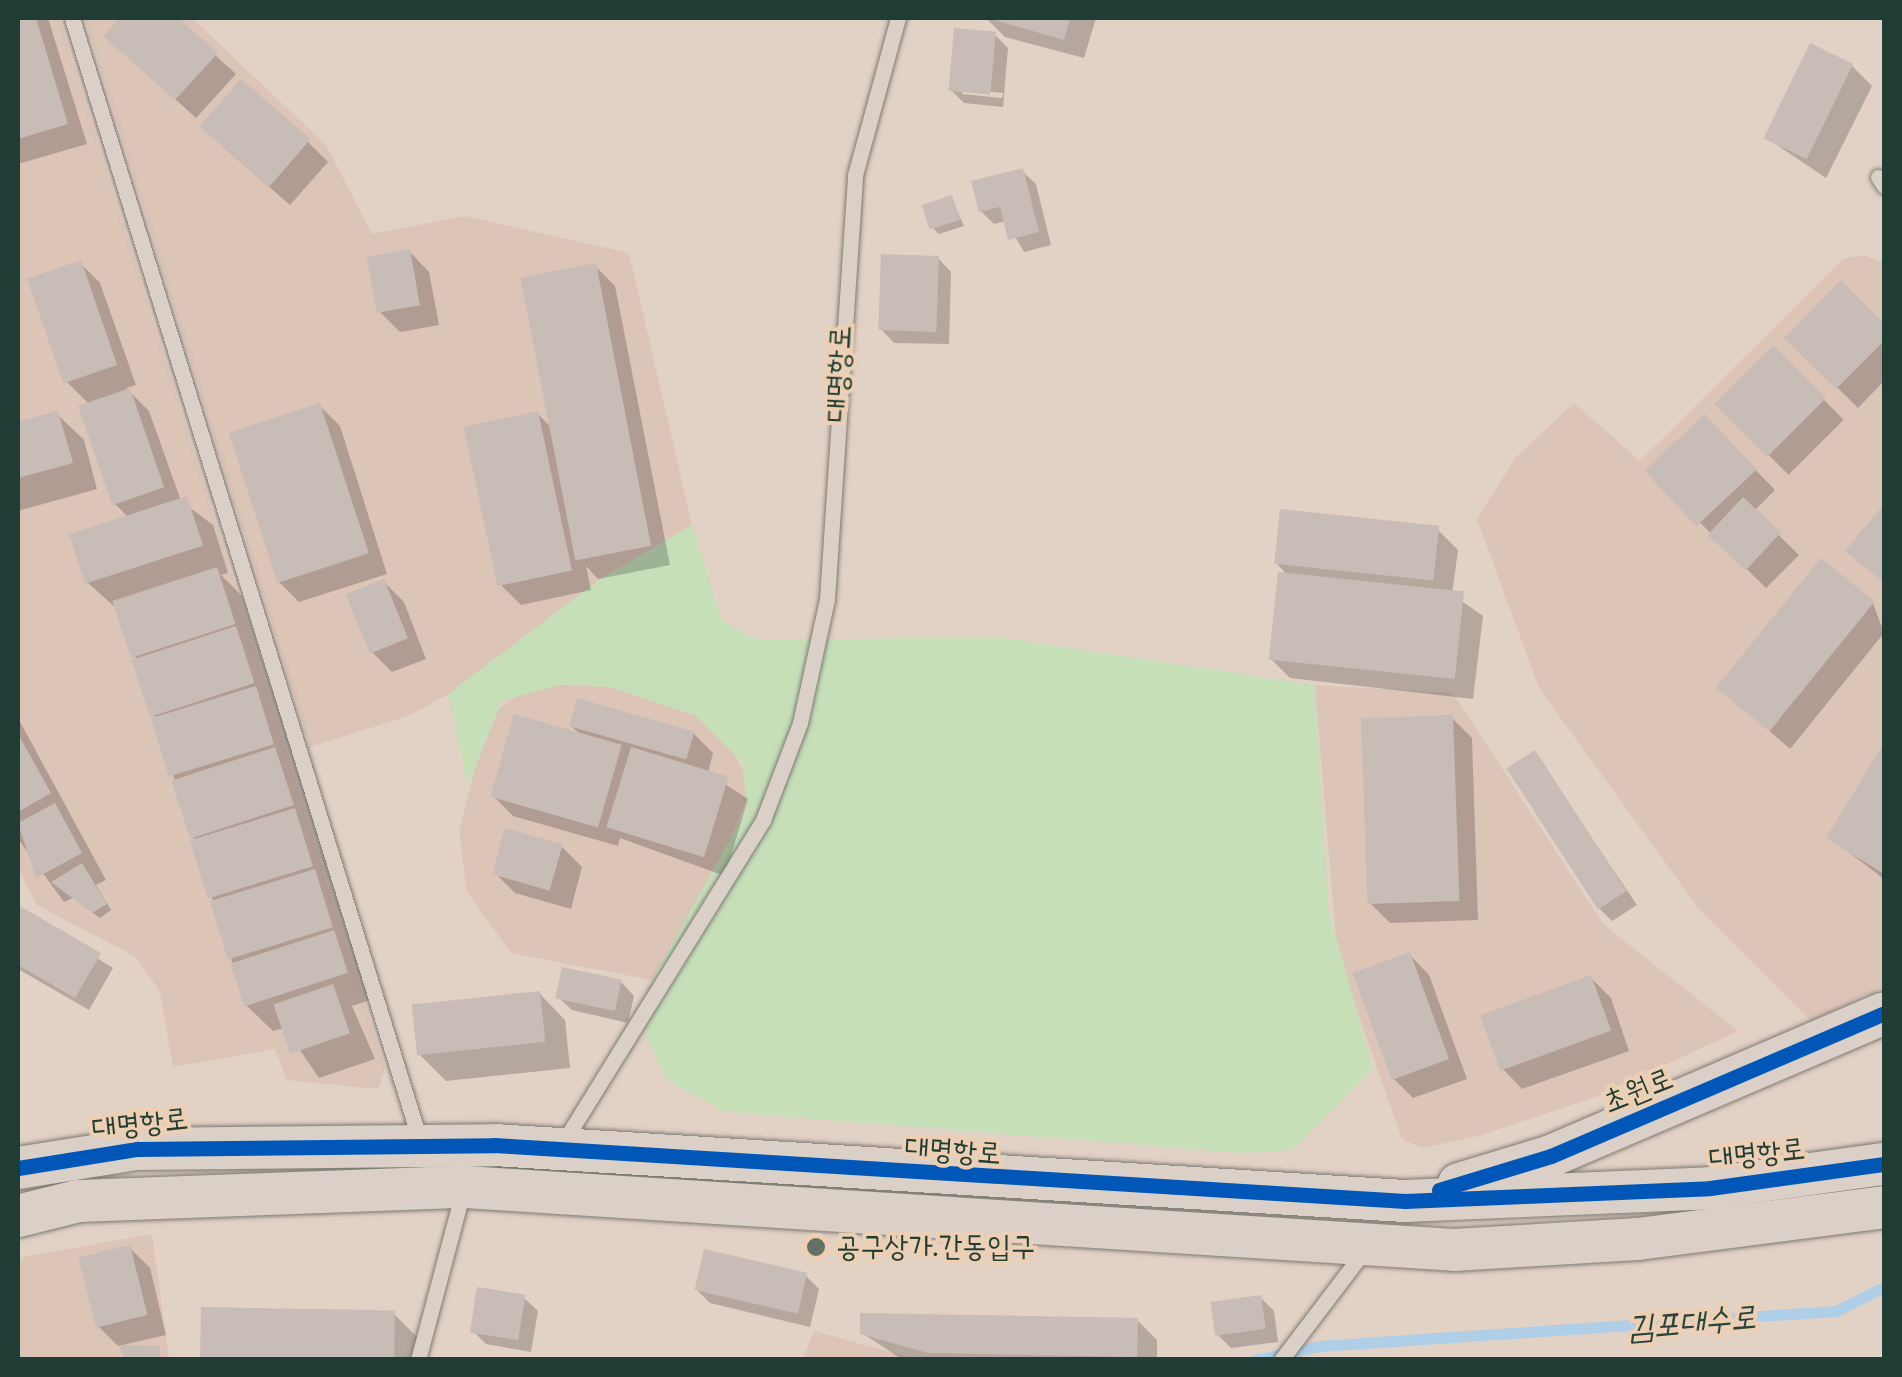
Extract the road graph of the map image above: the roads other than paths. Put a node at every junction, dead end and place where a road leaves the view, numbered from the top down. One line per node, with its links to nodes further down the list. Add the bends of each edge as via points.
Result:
1 (72, 18): 5 (lane)
2 (898, 18): 6 (lane, 대명항로, via 850,212 827,599 800,722 763,820)
3 (1884, 1012): 4 (main road, 초원로)
4 (1628, 1125): 10 (main road, via 1607,1165); 11 (main road, 초원로)
5 (421, 1143): 6 (main road, 대명항로); 8 (main road, 대명항로, via 137,1149)
6 (559, 1150): 11 (main road, 대명항로)
7 (1884, 1164): 10 (main road, 대명항로)
8 (18, 1168)
9 (464, 1187): 13 (main road, via 97,1200); 14 (main road); 15 (lane)
10 (1619, 1194): 11 (main road, 대명항로)
11 (1405, 1200)
12 (1884, 1208): 14 (main road, via 1638,1239)
13 (18, 1216)
14 (1366, 1247): 16 (lane)
15 (418, 1360)
16 (1281, 1360)

